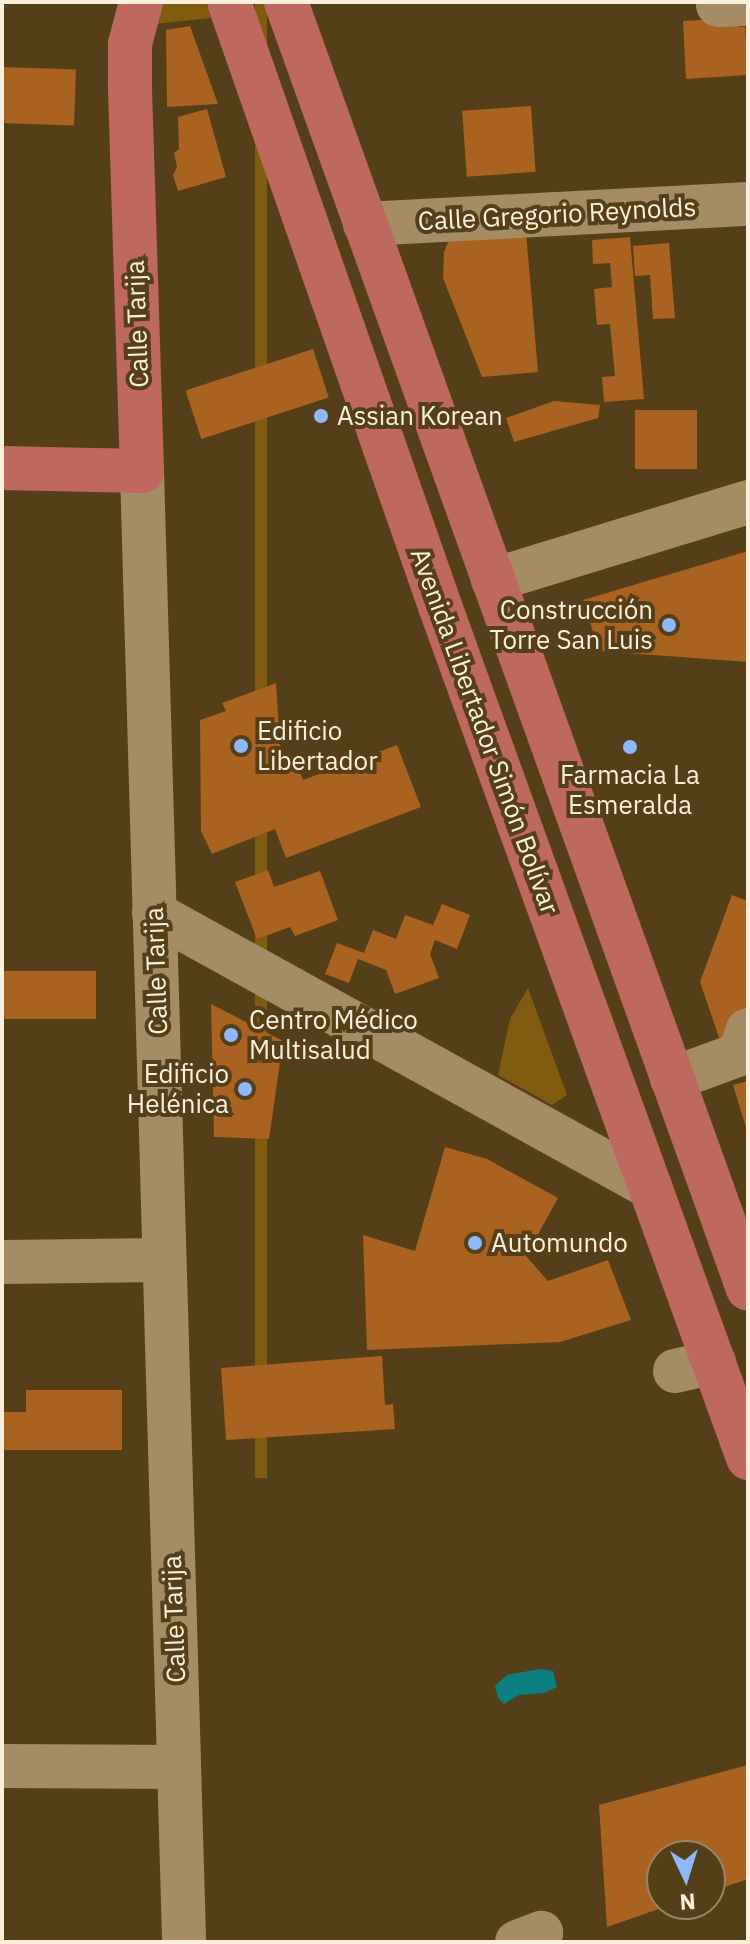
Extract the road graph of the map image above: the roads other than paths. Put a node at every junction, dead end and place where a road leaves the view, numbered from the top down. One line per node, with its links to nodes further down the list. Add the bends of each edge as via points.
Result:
1 (141, 2): 7 (main road, Calle Tarija, via 130,44 130,83)
2 (229, 2): 13 (main road, Avenida Libertador Simón Bolívar)
3 (286, 2): 5 (main road)
4 (748, 204): 5 (street, Calle Gregorio Reynolds)
5 (365, 224): 9 (main road)
6 (2, 468): 7 (main road)
7 (142, 471): 10 (street, Calle Tarija)
8 (748, 502): 9 (street)
9 (493, 580): 12 (main road)
10 (154, 913): 13 (street); 15 (street, Calle Tarija)
11 (748, 1030): 12 (street, via 740,1054)
12 (672, 1079): 14 (main road)
13 (650, 1187): 18 (main road, Avenida Libertador Simón Bolívar, via 694,1367)
14 (736, 1224): 17 (main road)
15 (164, 1260): 16 (street); 20 (street, Calle Tarija)
16 (2, 1262)
17 (747, 1286)
18 (748, 1458)
19 (2, 1766): 20 (street)
20 (179, 1767): 21 (street, Calle Tarija)
21 (184, 1942)

